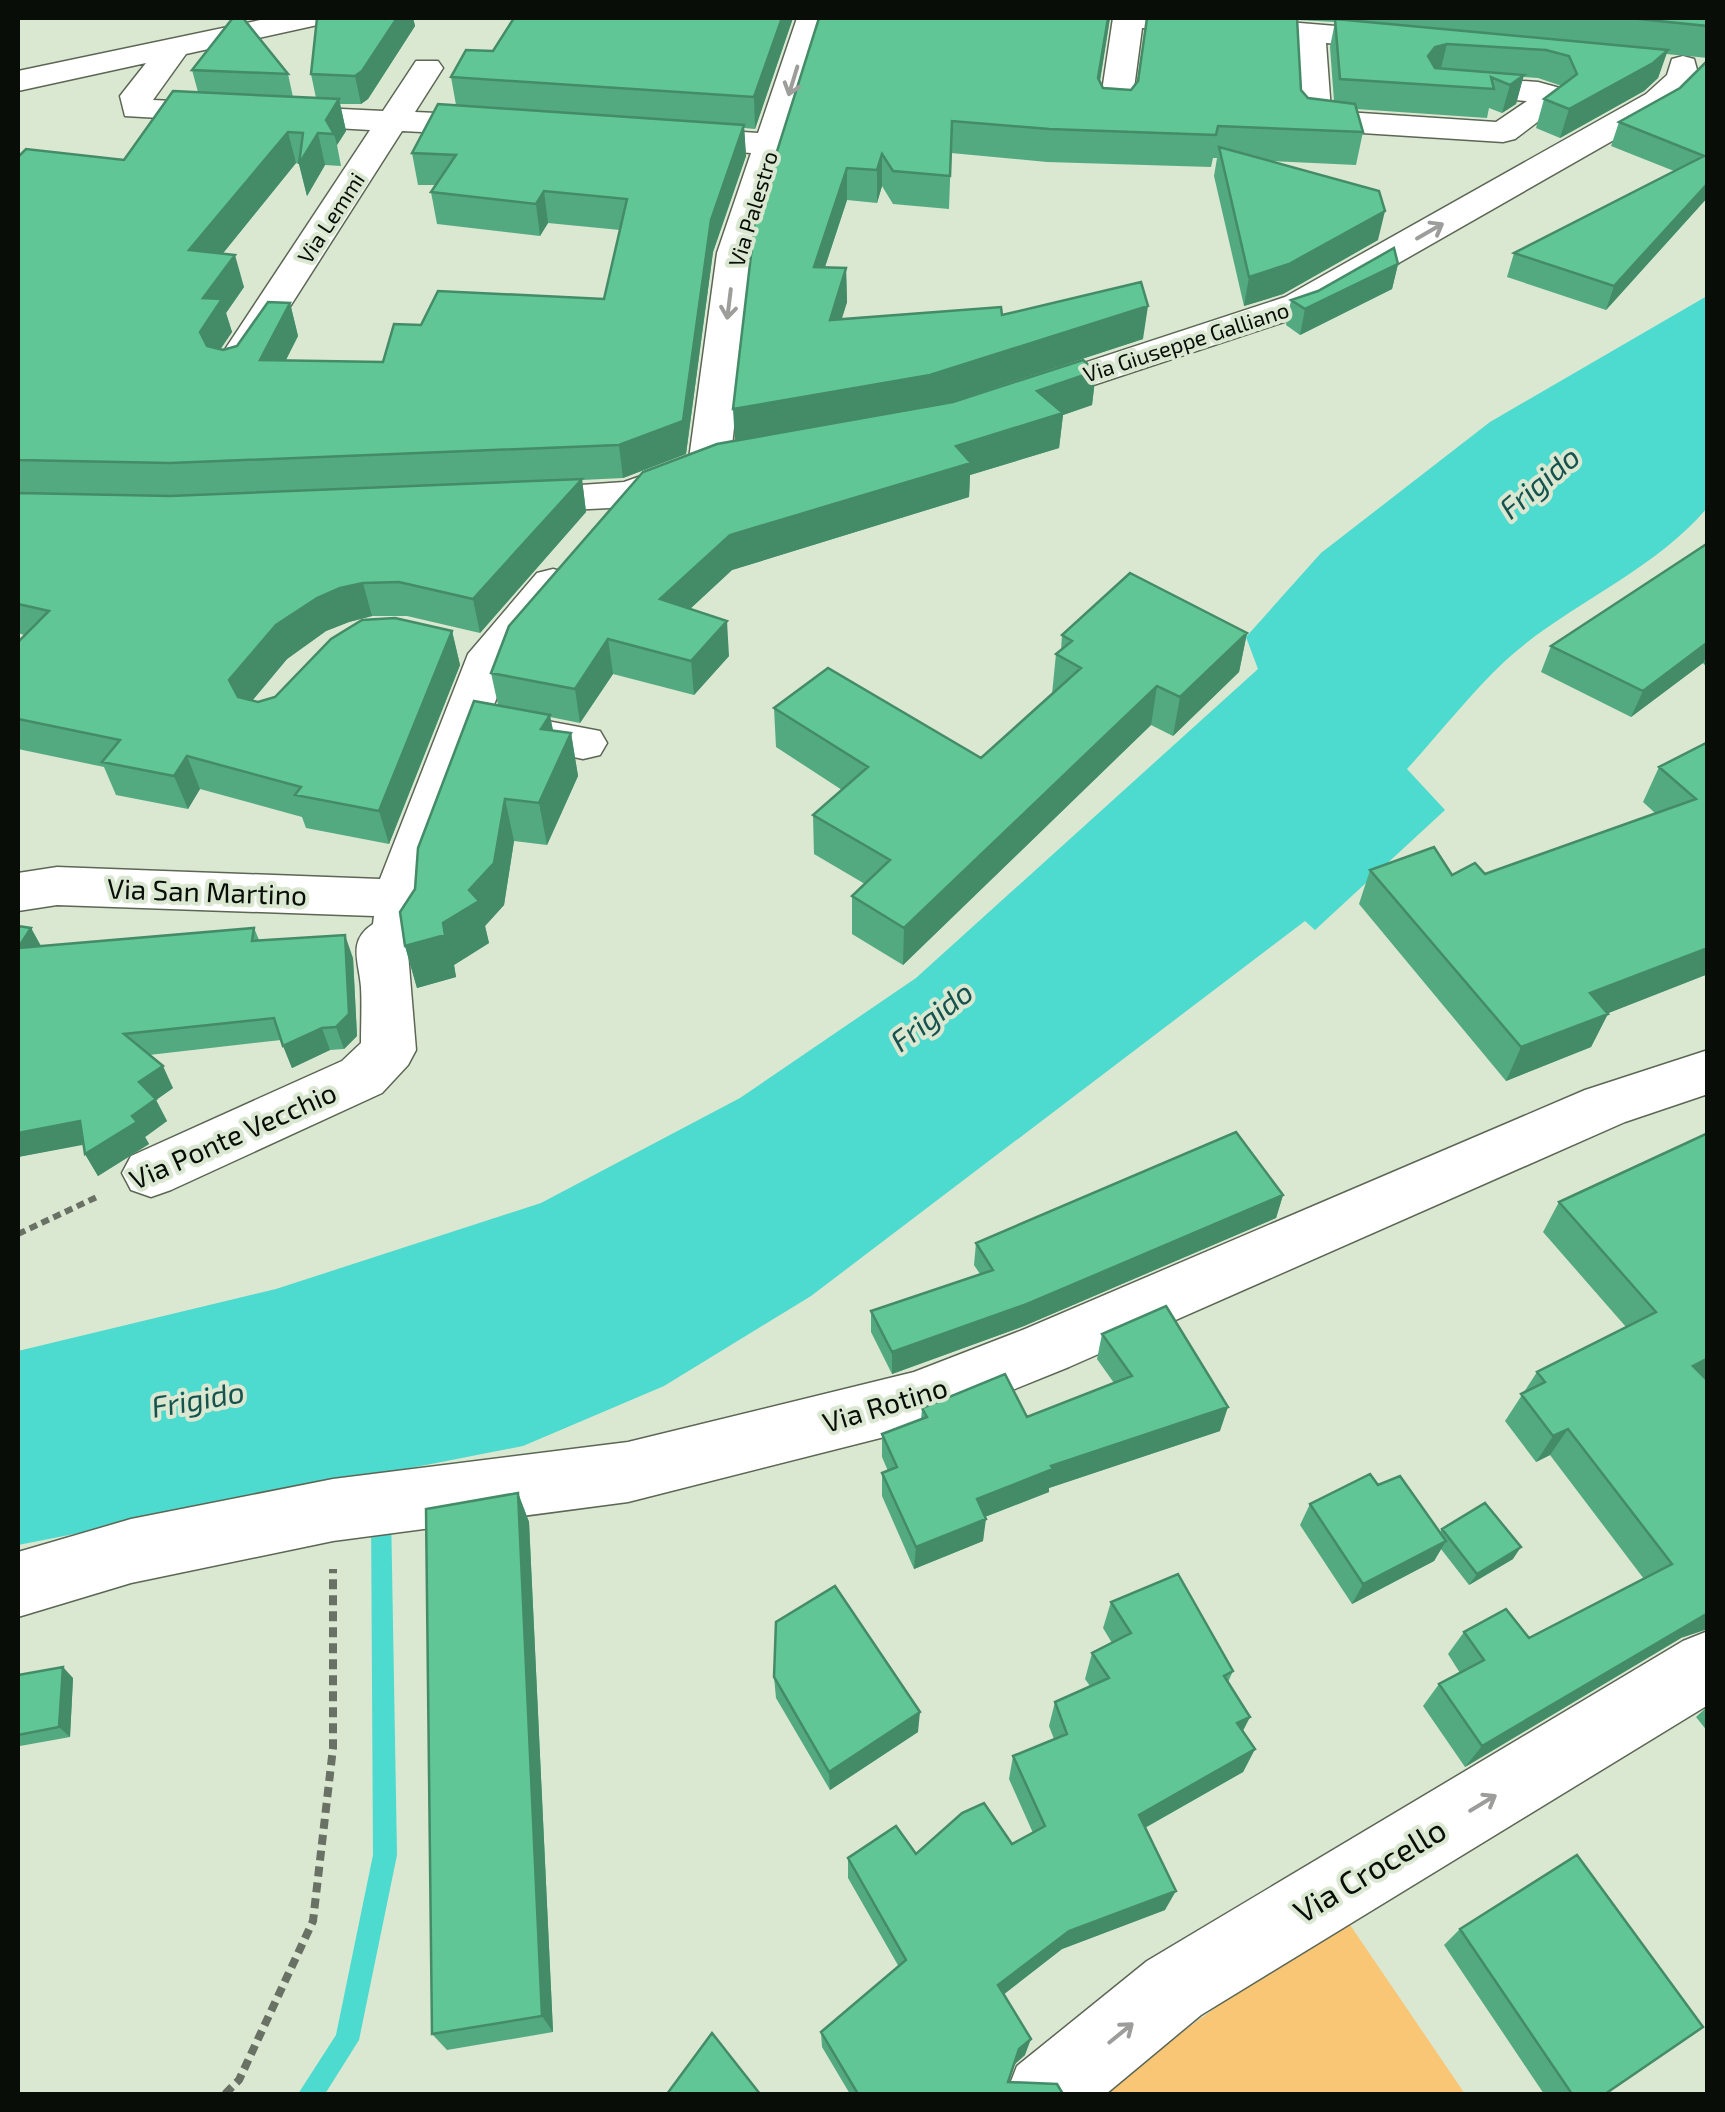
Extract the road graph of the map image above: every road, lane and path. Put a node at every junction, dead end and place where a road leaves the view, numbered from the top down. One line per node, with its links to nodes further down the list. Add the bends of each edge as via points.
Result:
1 (312, 18): 6 (street)
2 (812, 18): 16 (street, Via Palestro, one-way to 16)
3 (1128, 18): 4 (street); 12 (street)
4 (1310, 32): 5 (street); 11 (street, via 1315,120 1503,132 1549,101 1538,92)
5 (1447, 44)
6 (175, 47): 10 (street); 13 (street, via 136,96 137,109)
7 (1644, 62): 9 (street)
8 (427, 68): 13 (street, Via Lemmi)
9 (1695, 68): 18 (street, Via Giuseppe Galliano, one-way to 9, via 1298,306 1658,101)
10 (18, 81)
11 (1440, 86)
12 (1115, 112)
13 (396, 120): 14 (street); 17 (street, Via Lemmi)
14 (535, 128)
15 (634, 135): 16 (street)
16 (773, 144): 19 (street, Via Palestro, one-way to 19, via 736,252 728,461)
17 (232, 367)
18 (991, 406)
19 (630, 494): 20 (street); 21 (street, via 586,545 471,650)
20 (478, 501)
21 (463, 721): 22 (street); 24 (street)
22 (583, 744)
23 (18, 892): 24 (street, Via San Martino, via 57,886)
24 (391, 938): 26 (street, Via Ponte Vecchio, via 389,1050 362,1078)
25 (1708, 1072): 28 (street, Via Rotino, via 1605,1106 916,1400 628,1472)
26 (150, 1173): 27 (path, Via Ponte Vecchio)
27 (18, 1234)
28 (342, 1510): 29 (street, Via Rotino, via 131,1551); 31 (path, via 333,1748 314,1921 239,2080)
29 (18, 1585)
30 (1708, 1666): 32 (street, Via Crocello, one-way to 30, via 1174,1988)
31 (225, 2094)
32 (1046, 2094)

